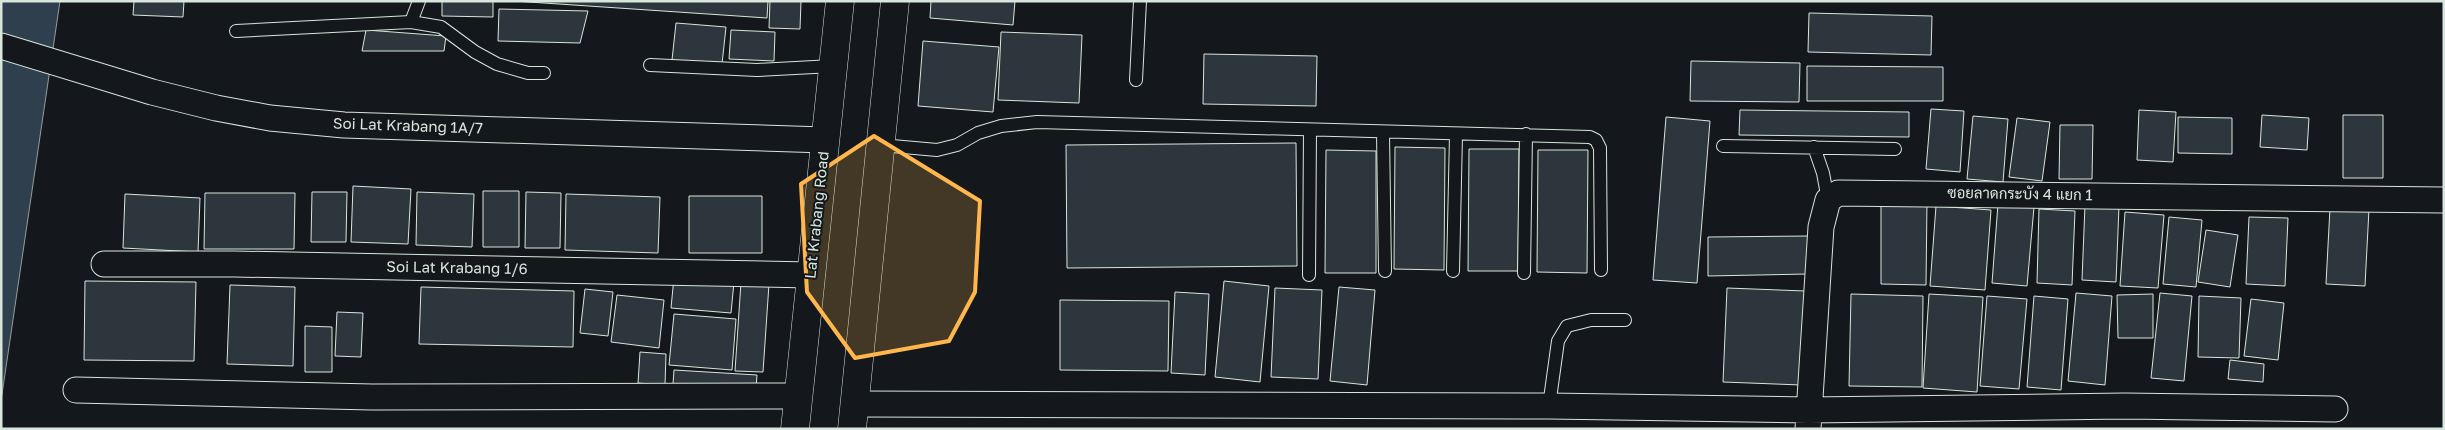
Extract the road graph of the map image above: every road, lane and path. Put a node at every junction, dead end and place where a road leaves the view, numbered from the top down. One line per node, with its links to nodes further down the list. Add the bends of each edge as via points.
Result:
1 (419, 1): 5 (lane)
2 (840, 1): 9 (main road, Lat Krabang Road)
3 (896, 1): 17 (main road)
4 (1140, 1): 11 (lane)
5 (410, 22): 6 (lane); 10 (lane, via 441,27 497,64 528,73)
6 (236, 31)
7 (1, 46): 16 (street, Soi Lat Krabang 1A/7, via 152,92 270,118 344,125)
8 (650, 65): 9 (lane, via 757,70)
9 (833, 66): 16 (main road, Lat Krabang Road)
10 (544, 73)
11 (1136, 80)
12 (1310, 130): 13 (lane); 17 (lane, via 1037,122 1001,126 937,150); 29 (lane)
13 (1383, 133): 15 (lane); 25 (lane)
14 (1526, 134): 15 (lane); 24 (lane, via 1596,140 1601,162); 27 (lane)
15 (1456, 135): 26 (lane)
16 (825, 140): 28 (main road, Lat Krabang Road)
17 (881, 144): 35 (main road)
18 (1723, 146): 19 (lane)
19 (1814, 147): 20 (lane); 21 (lane)
20 (1895, 148)
21 (1828, 200): 22 (street, ซอยลาดกระบัง 4 แยก 1, via 1838,193 1853,192); 36 (street, via 1821,227)
22 (2444, 200)
23 (104, 264): 28 (street, Soi Lat Krabang 1/6)
24 (1601, 270)
25 (1385, 271)
26 (1453, 271)
27 (1524, 273)
28 (811, 275): 32 (main road, Lat Krabang Road)
29 (1309, 275)
30 (1625, 320): 33 (lane, via 1590,320 1567,326 1558,341)
31 (76, 390): 32 (street, via 372,397)
32 (798, 396): 37 (main road, Lat Krabang Road)
33 (1549, 406): 35 (street); 36 (street)
34 (2335, 409): 36 (street, via 2125,406)
35 (853, 416)
36 (1808, 420)
37 (795, 429)

